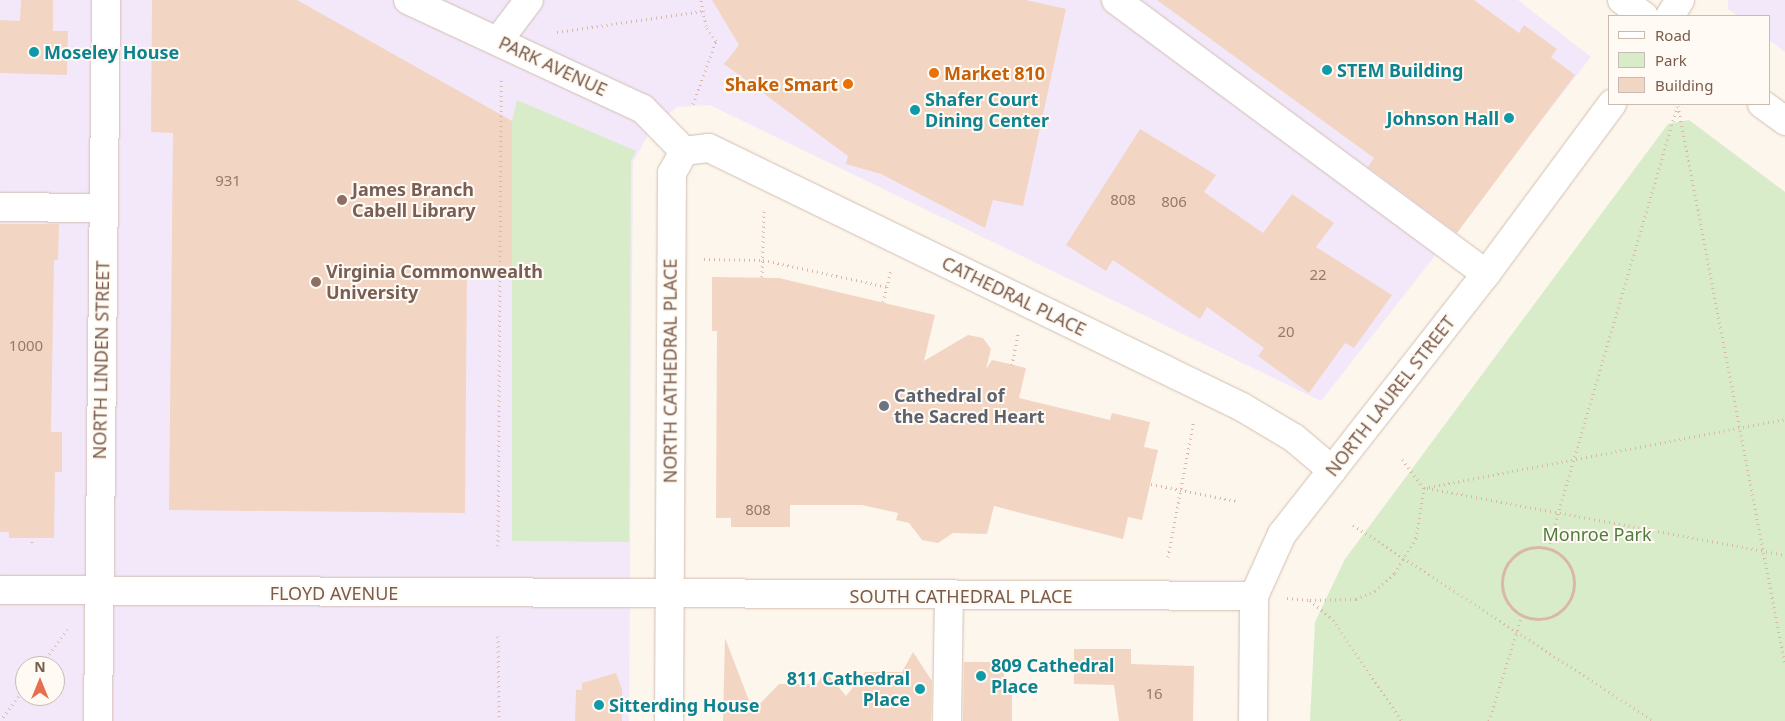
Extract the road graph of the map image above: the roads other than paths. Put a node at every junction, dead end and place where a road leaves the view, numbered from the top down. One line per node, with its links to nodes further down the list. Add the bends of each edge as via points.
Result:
1 (106, 0): 15 (street, NORTH LINDEN STREET)
2 (408, 0): 9 (street, PARK AVENUE)
3 (529, 0): 9 (street)
4 (1116, 0): 16 (street)
5 (1622, 0): 7 (street)
6 (1680, 0): 8 (street)
7 (1643, 15)
8 (1671, 15)
9 (498, 41): 13 (street, PARK AVENUE, via 643,109)
10 (1611, 105): 16 (street, NORTH LAUREL STREET)
11 (1763, 105): 12 (street)
12 (1785, 121)
13 (684, 151): 17 (street, CATHEDRAL PLACE, via 709,148 1233,403 1294,438); 20 (street, NORTH CATHEDRAL PLACE, via 672,172)
14 (0, 207): 15 (street)
15 (103, 208): 19 (street, NORTH LINDEN STREET)
16 (1486, 274): 17 (street, NORTH LAUREL STREET)
17 (1332, 470): 22 (street, NORTH LAUREL STREET, via 1282,534)
18 (0, 590): 19 (street, FLOYD AVENUE)
19 (98, 591): 20 (street, FLOYD AVENUE); 23 (street, NORTH LINDEN STREET)
20 (669, 595): 21 (street, SOUTH CATHEDRAL PLACE); 24 (street, NORTH CATHEDRAL PLACE)
21 (949, 596): 22 (street, SOUTH CATHEDRAL PLACE); 25 (street)
22 (1254, 596): 26 (street, NORTH LAUREL STREET)
23 (98, 721)
24 (669, 721)
25 (947, 721)
26 (1253, 721)

